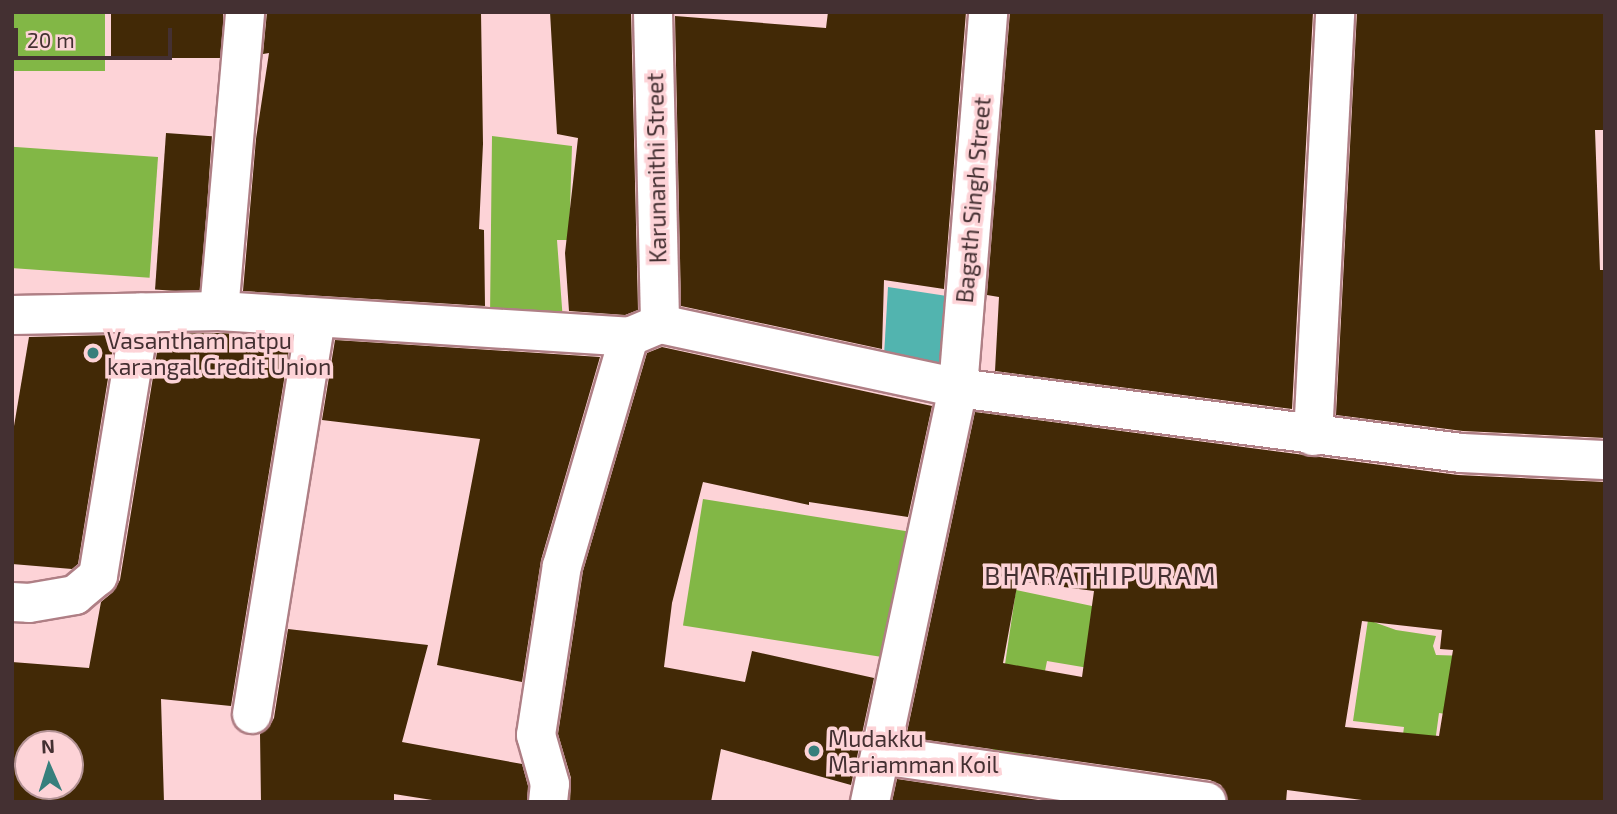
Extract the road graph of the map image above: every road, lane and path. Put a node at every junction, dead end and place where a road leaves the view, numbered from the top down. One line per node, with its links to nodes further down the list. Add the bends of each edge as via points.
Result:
1 (245, 12): 5 (street)
2 (653, 12): 9 (street, Karunanithi Street)
3 (988, 12): 10 (street, Bagath Singh Street)
4 (1335, 12): 11 (street)
5 (219, 311): 6 (street); 8 (street)
6 (141, 312): 7 (street); 13 (street, via 98,576 75,595)
7 (12, 315)
8 (316, 319): 9 (street); 14 (street)
9 (645, 331): 10 (street); 17 (street, Karunanithi Street, via 562,566 536,735 550,784)
10 (958, 388): 11 (street); 15 (street, Bagath Singh Street)
11 (1313, 436): 12 (street, via 1461,453)
12 (1605, 460)
13 (12, 602)
14 (252, 714)
15 (881, 755): 16 (street); 18 (street, Bagath Singh Street)
16 (1157, 797): 19 (street)
17 (548, 802)
18 (870, 802)
19 (1207, 802)

